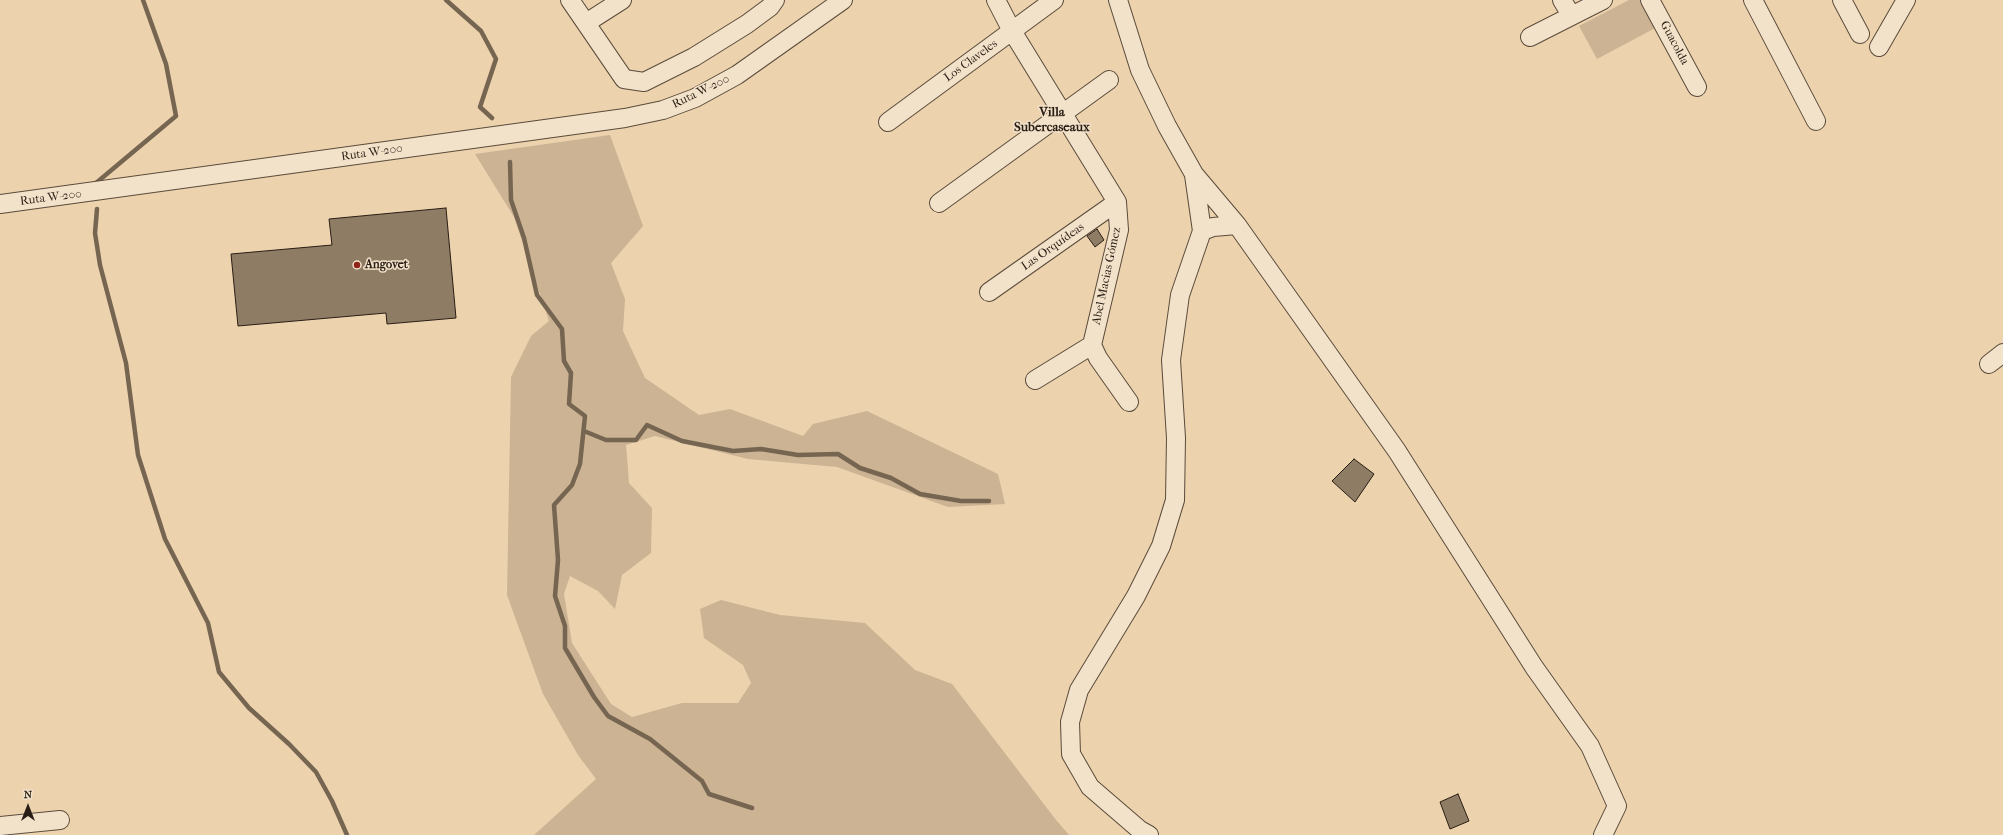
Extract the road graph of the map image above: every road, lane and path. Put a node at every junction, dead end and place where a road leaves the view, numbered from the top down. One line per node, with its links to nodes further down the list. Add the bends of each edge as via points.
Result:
1 (570, 0): 15 (street)
2 (622, 0): 15 (street)
3 (775, 0): 15 (street, via 770,7 747,24 700,53 644,82 624,79)
4 (843, 0): 28 (street, Ruta W-200, via 737,75 695,98 663,110 625,118)
5 (996, 0): 16 (street, Abel Macias Gómez)
6 (1054, 0): 16 (street, Los Claveles)
7 (1118, 0): 25 (street, via 1140,70)
8 (1562, 0): 14 (street)
9 (1603, 0): 14 (street)
10 (1650, 0): 21 (street, Guacolda)
11 (1752, 0): 23 (street)
12 (1842, 0): 17 (street)
13 (1906, 0): 19 (street)
14 (1571, 16): 18 (street)
15 (586, 23)
16 (1012, 31): 22 (street, Abel Macias Gómez); 24 (street, Los Claveles)
17 (1860, 34)
18 (1530, 37)
19 (1879, 47)
20 (1109, 80): 22 (street)
21 (1697, 87)
22 (1062, 113): 26 (street, Abel Macias Gómez); 27 (street)
23 (1816, 120)
24 (888, 122)
25 (1194, 174): 29 (street); 30 (street)
26 (1117, 202): 31 (street, Las Orquídeas); 32 (street, Abel Macias Gómez, via 1119,230)
27 (939, 203)
28 (0, 204)
29 (1237, 224): 30 (street, via 1213,226); 38 (street, via 1397,451 1534,667 1590,746 1617,806)
30 (1202, 231): 37 (street, via 1180,295 1171,360 1176,438 1175,500 1161,546 1136,596 1079,690 1070,722 1071,754 1090,787)
31 (989, 292)
32 (1092, 345): 33 (street); 34 (street, via 1098,358)
33 (1036, 380)
34 (1129, 402)
35 (60, 820): 36 (street)
36 (0, 826)
37 (1149, 835)
38 (1603, 835)

